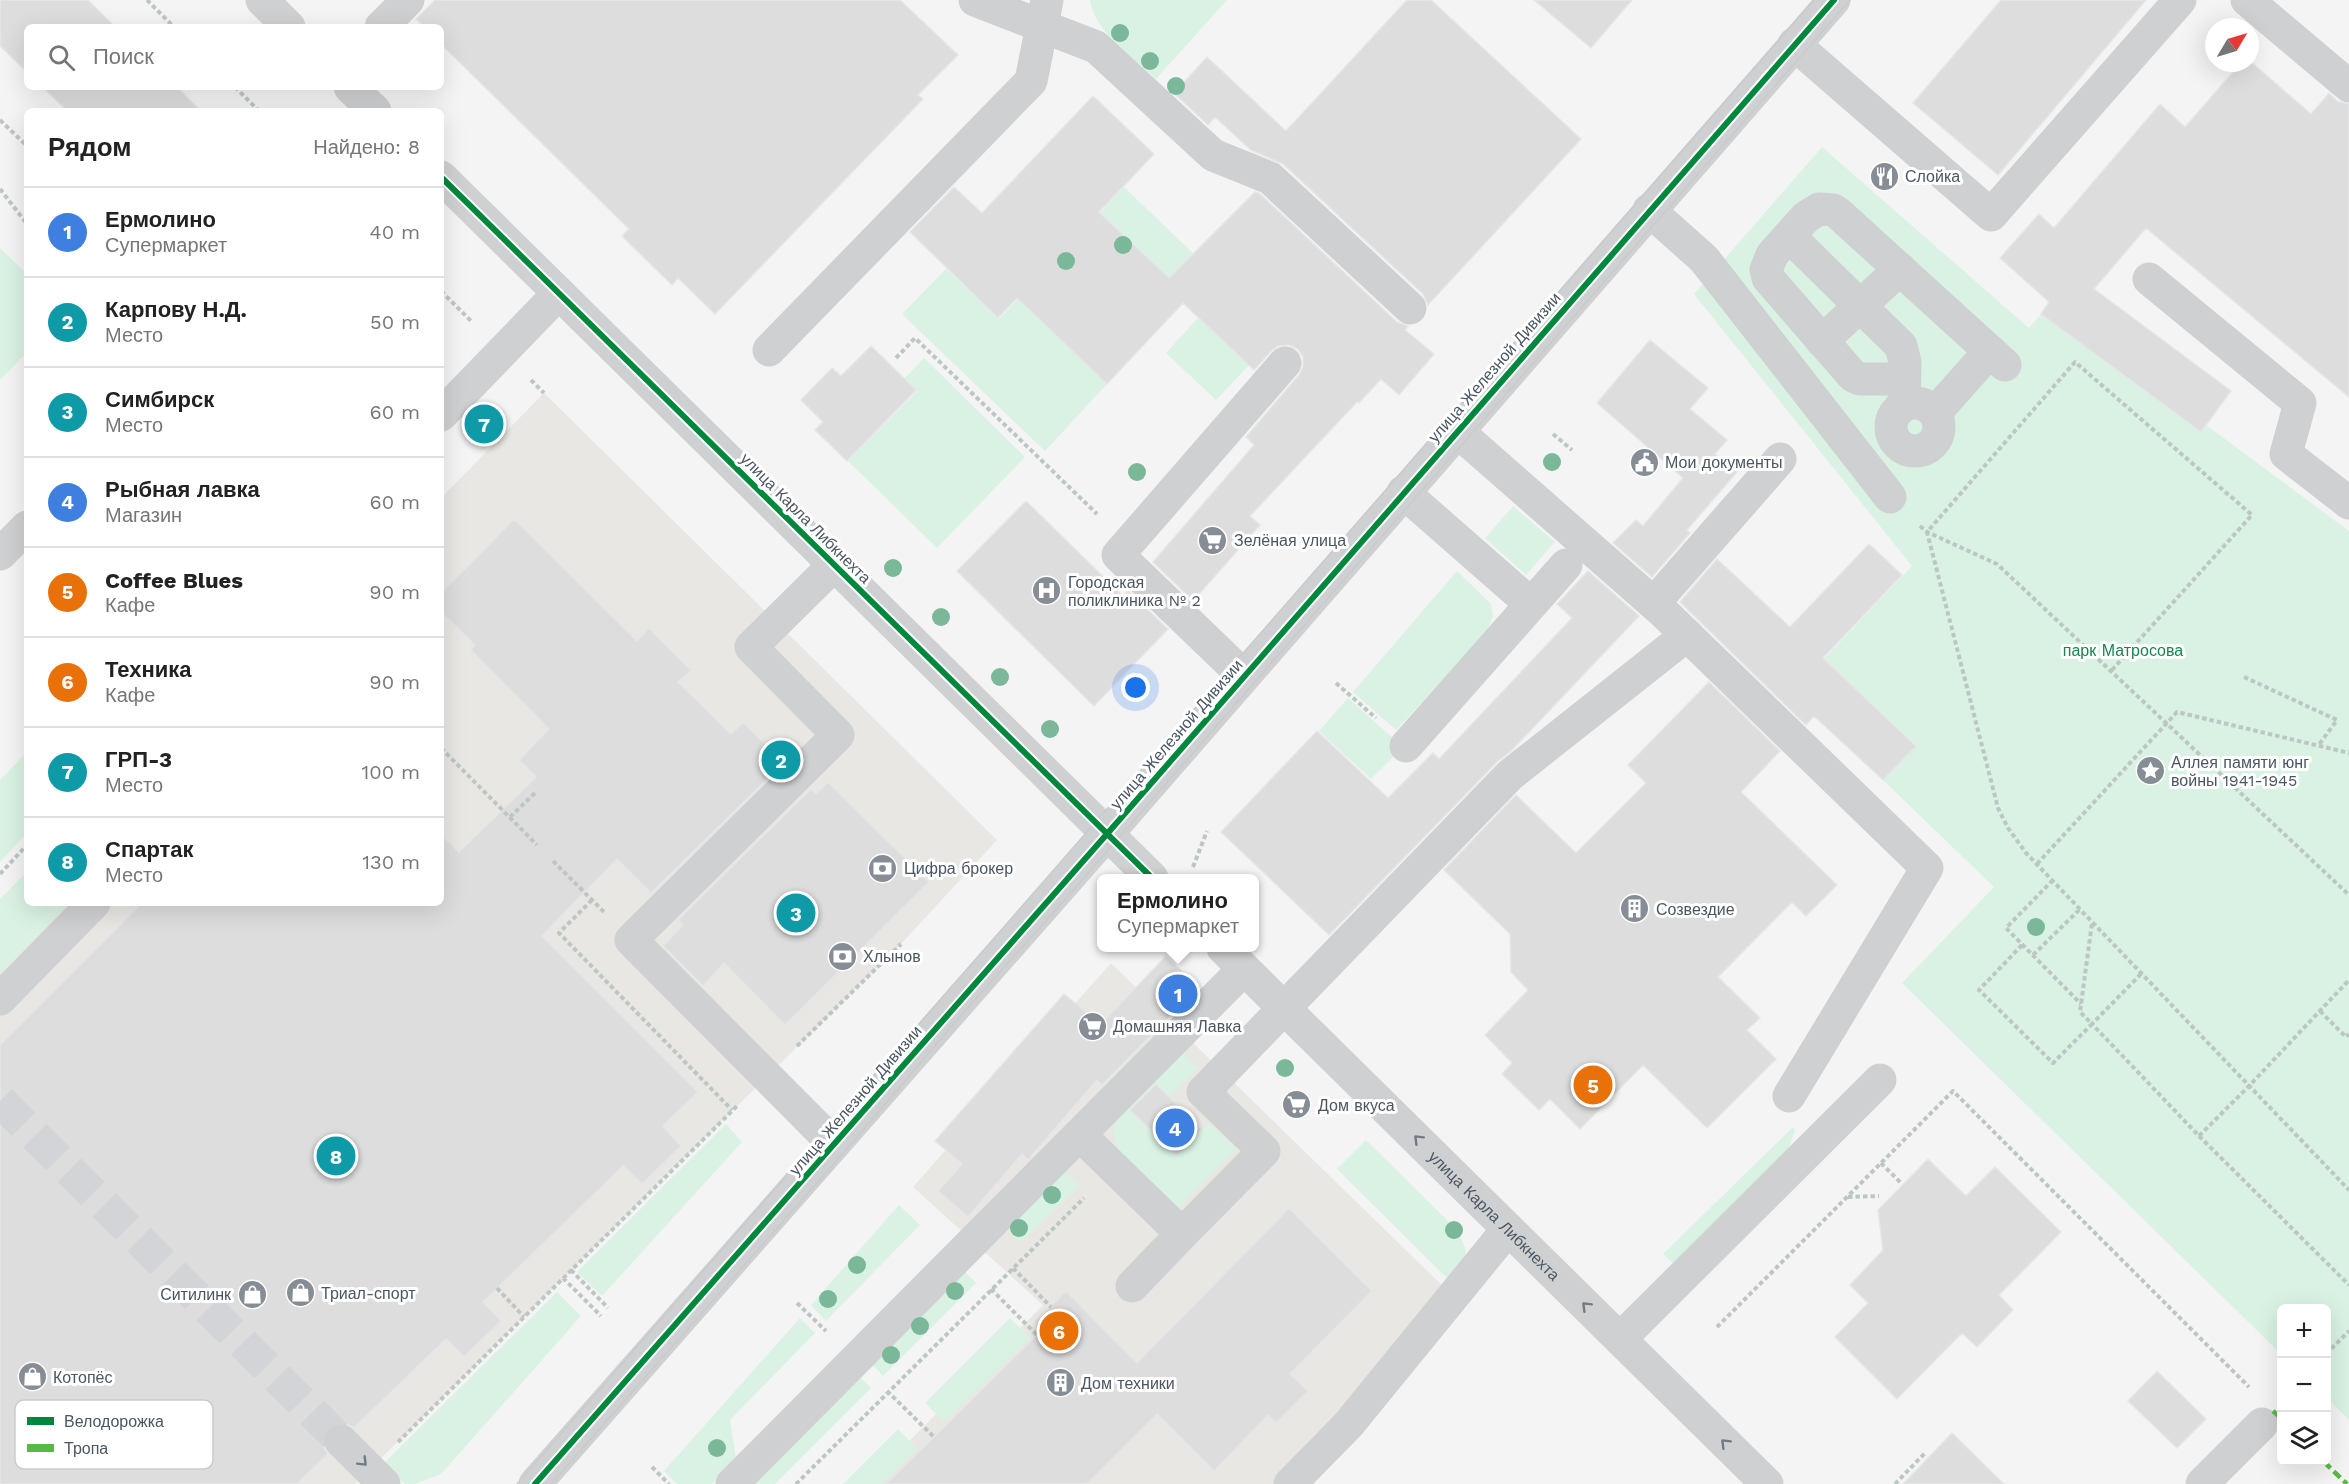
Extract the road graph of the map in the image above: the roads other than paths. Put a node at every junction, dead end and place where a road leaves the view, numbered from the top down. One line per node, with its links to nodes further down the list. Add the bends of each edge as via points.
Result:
1 (262, 0): 8 (street)
2 (408, 0): 9 (street)
3 (975, 0): 7 (street)
4 (2180, 0): 10 (street, via 1991,216)
5 (2247, 0): 11 (street)
6 (1823, 4): 10 (street, улица Железной Дивизии)
7 (1044, 13): 21 (street, via 1096,47 1213,155 1270,178); 23 (street, via 1031,81)
8 (286, 24)
9 (384, 24)
10 (1794, 44): 15 (street, улица Железной Дивизии)
11 (2349, 86)
12 (353, 90): 13 (street)
13 (372, 108)
14 (444, 180): 19 (street, улица Карла Либкнехта)
15 (1649, 210): 25 (street, via 1704,259 1883,487 1910,450 1896,441 1891,426 1893,418); 27 (street, улица Железной Дивизии)
16 (1789, 236): 17 (street, via 1812,212 1833,210); 20 (street); 22 (street, via 1768,262 1768,278)
17 (1900, 269): 20 (street); 25 (street, via 1998,358)
18 (2148, 279): 30 (street, via 2300,403 2286,454)
19 (559, 293): 26 (street); 34 (street, улица Карла Либкнехта)
20 (1860, 306): 22 (street); 25 (street, via 1901,346)
21 (1410, 308)
22 (1822, 341): 25 (street, via 1853,375)
23 (769, 350)
24 (1285, 363): 38 (street, via 1118,555)
25 (1914, 399)
26 (444, 412)
27 (1457, 430): 29 (street, улица Железной Дивизии); 35 (street)
28 (1780, 459): 35 (street)
29 (1403, 492): 36 (street); 38 (street, улица Железной Дивизии)
30 (2349, 502)
31 (24, 530): 32 (street)
32 (0, 554)
33 (1566, 565): 36 (street)
34 (834, 566): 40 (street, улица Карла Либкнехта); 49 (street, via 751,648 838,735 631,940)
35 (1654, 603): 37 (street)
36 (1532, 604): 39 (street)
37 (1688, 635): 45 (street, via 1510,776); 47 (street, via 1927,868)
38 (1244, 676): 40 (street, улица Железной Дивизии)
39 (1406, 746)
40 (1107, 834): 41 (street, улица Карла Либкнехта); 49 (street, улица Железной Дивизии)
41 (1147, 874)
42 (91, 906): 44 (street)
43 (1234, 958): 45 (street, улица Карла Либкнехта); 48 (street)
44 (0, 999)
45 (1285, 1008): 50 (street, улица Карла Либкнехта, one-way to 45); 51 (street, via 1203,1092 1264,1151)
46 (1880, 1080): 53 (street)
47 (1789, 1096)
48 (1080, 1135): 51 (street); 58 (street)
49 (834, 1144): 57 (street, улица Железной Дивизии)
50 (1508, 1228): 53 (street, улица Карла Либкнехта, one-way to 50); 59 (street, via 1348,1425)
51 (1182, 1234): 52 (street)
52 (1132, 1286)
53 (1620, 1339): 60 (street, улица Карла Либкнехта, one-way to 53)
54 (2259, 1409): 61 (street)
55 (341, 1441): 56 (street, one-way to 56)
56 (377, 1477)
57 (538, 1483)
58 (732, 1484)
59 (1290, 1484)
60 (1767, 1484)
61 (2202, 1484)

